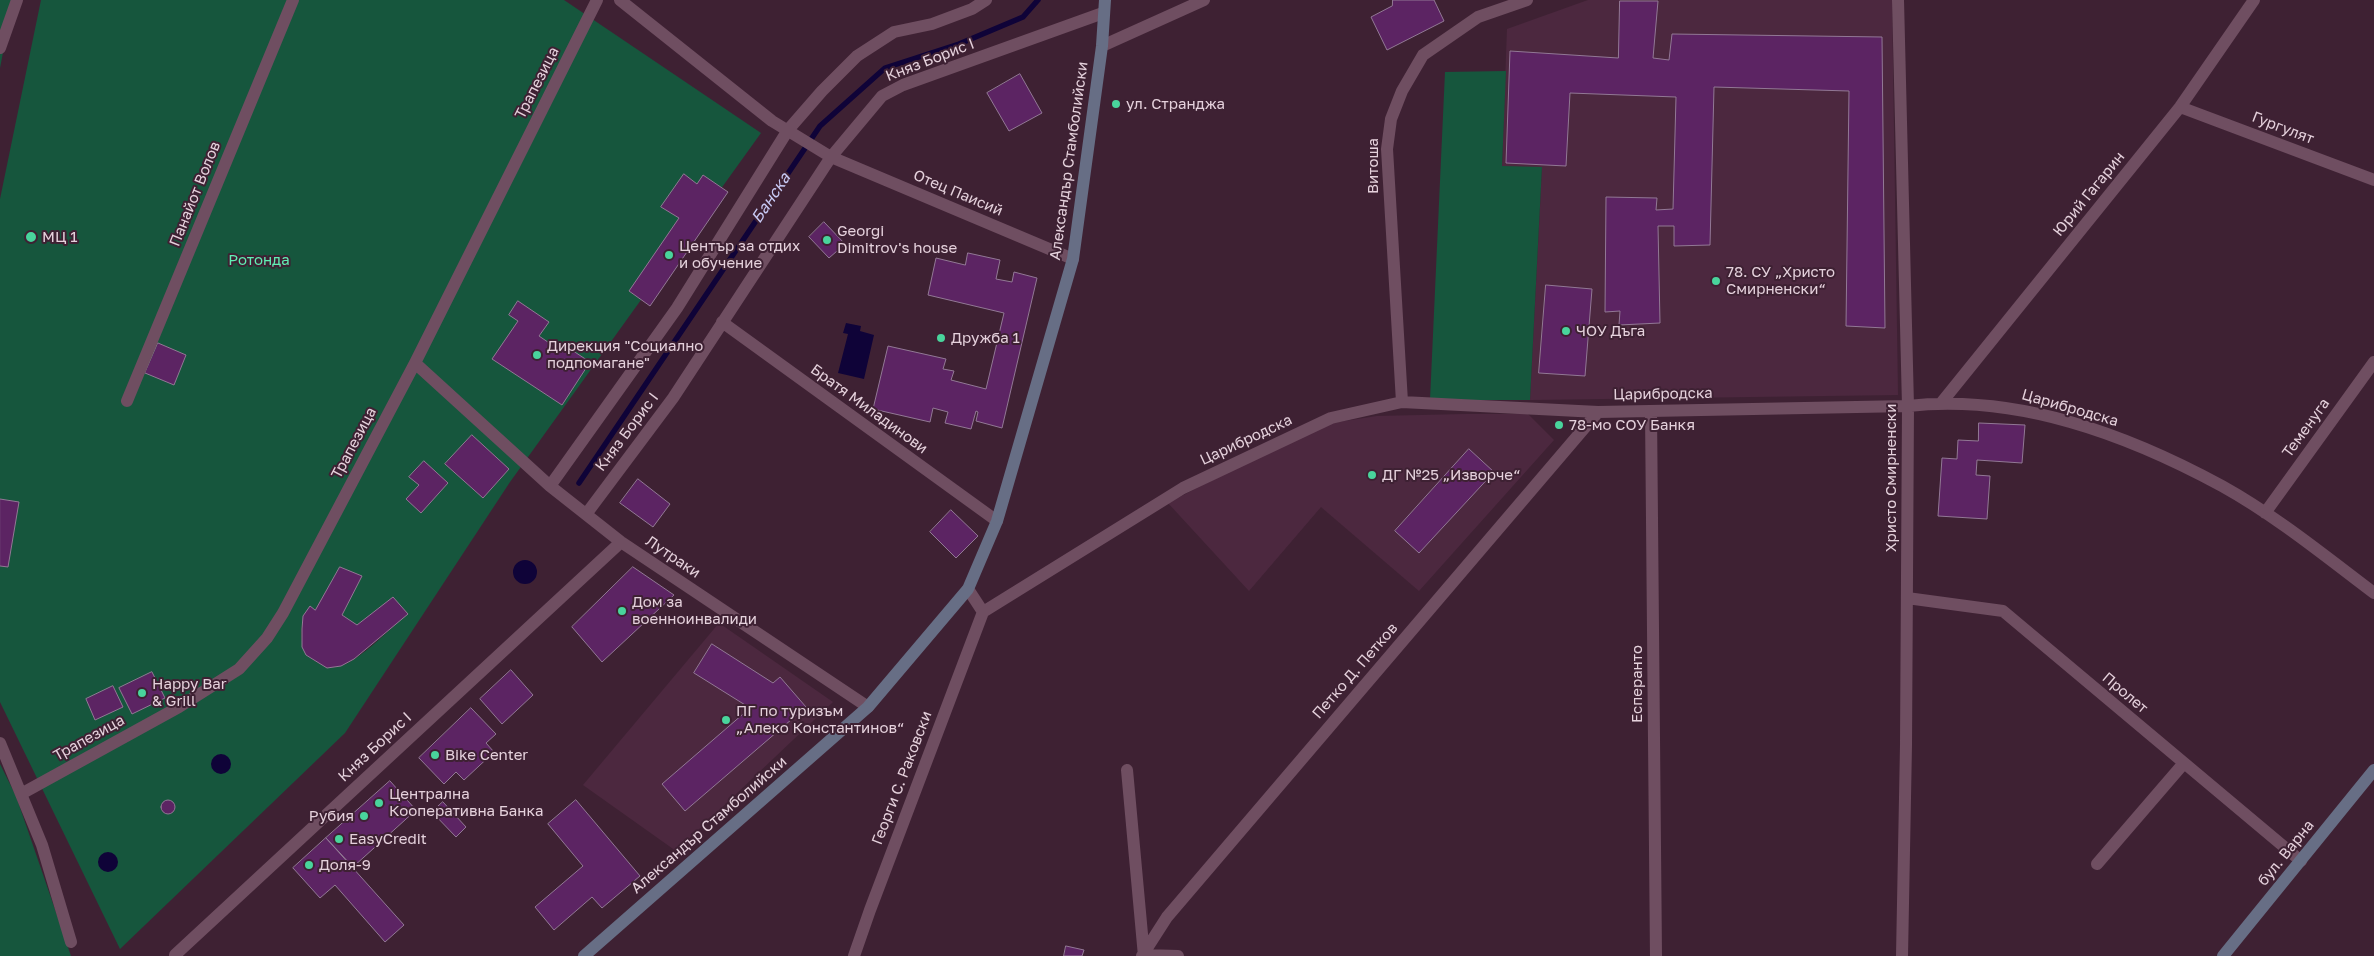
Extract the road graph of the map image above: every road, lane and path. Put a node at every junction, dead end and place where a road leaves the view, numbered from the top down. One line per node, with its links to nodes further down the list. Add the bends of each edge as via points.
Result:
1 (17, 0): 13 (street)
2 (293, 0): 22 (street, Панайот Волов)
3 (597, 0): 21 (street, Трапезица)
4 (620, 0): 15 (street, via 772,121)
5 (986, 0): 15 (street, Княз Борис I, via 972,9 932,24 894,32 857,56 822,91)
6 (1105, 0): 11 (street, Александър Стамболийски)
7 (1204, 0): 12 (street)
8 (1527, 0): 23 (street, Витоша, via 1478,17 1423,55 1402,90 1392,119 1386,149)
9 (1898, 0): 25 (street, Христо Смирненски)
10 (2254, 0): 14 (street, Юрий Гагарин)
11 (1103, 13): 12 (street, Александър Стамболийски); 16 (street, Княз Борис I, via 903,85 882,96)
12 (1102, 46): 18 (street, Александър Стамболийски)
13 (0, 48)
14 (2180, 107): 17 (street, Гургулят); 24 (street, Юрий Гагарин)
15 (791, 132): 16 (street, Отец Паисий); 28 (street, Княз Борис I, via 677,308)
16 (831, 157): 18 (street, Отец Паисий); 19 (street, Княз Борис I)
17 (2374, 180)
18 (1073, 259): 31 (street, Александър Стамболийски)
19 (722, 322): 29 (street, Княз Борис I, via 673,398); 31 (street, Братя Миладинови)
20 (2374, 362): 30 (street, Теменуга)
21 (415, 363): 28 (street, Лутраки); 42 (street, Трапезица, via 283,613 267,638 240,669 179,707)
22 (127, 401)
23 (1402, 402): 27 (street, Царибродска); 36 (street, Царибродска, via 1331,418 1183,488)
24 (1942, 402): 25 (street, Царибродска); 30 (street, Царибродска, via 2018,409 2081,425 2132,443 2222,486)
25 (1908, 406): 26 (street, Царибродска); 35 (street, Христо Смирненски)
26 (1651, 411): 27 (street, Царибродска); 51 (street, Есперанто)
27 (1598, 412): 49 (street, Петко Д. Петков, via 1167,917)
28 (550, 486): 29 (street, Лутраки)
29 (587, 513): 32 (street, Лутраки)
30 (2265, 513): 34 (street, Царибродска)
31 (997, 521): 33 (street, Александър Стамболийски)
32 (621, 542): 37 (street, Лутраки); 46 (street, Княз Борис I)
33 (968, 589): 36 (street); 37 (street, Александър Стамболийски)
34 (2374, 593)
35 (1907, 598): 39 (street, Пролет, via 2003,611); 52 (street, Христо Смирненски)
36 (983, 612): 48 (street, Георги С. Раковски)
37 (868, 707): 47 (street, Александър Стамболийски)
38 (0, 743): 42 (street)
39 (2184, 763): 43 (street, Пролет); 44 (street)
40 (1127, 770): 49 (street)
41 (2374, 770): 43 (street, бул. Варна)
42 (21, 794): 45 (street, via 42,845)
43 (2301, 862): 53 (street, бул. Варна)
44 (2097, 864)
45 (71, 942)
46 (175, 956)
47 (584, 956)
48 (854, 956)
49 (1143, 956): 50 (street)
50 (1178, 956)
51 (1656, 956)
52 (1902, 956)
53 (2223, 956)

